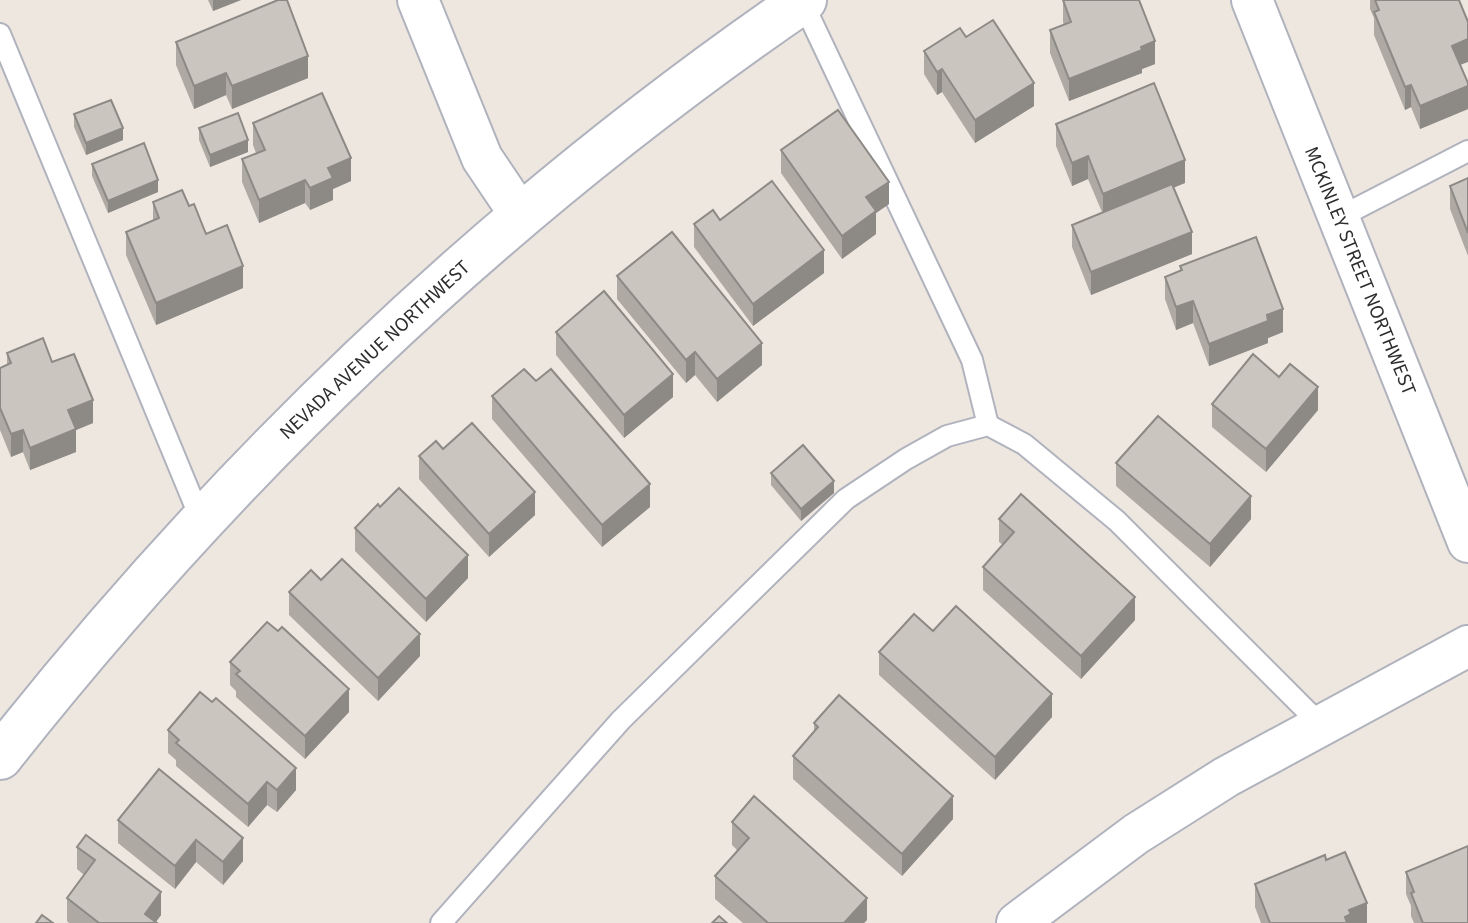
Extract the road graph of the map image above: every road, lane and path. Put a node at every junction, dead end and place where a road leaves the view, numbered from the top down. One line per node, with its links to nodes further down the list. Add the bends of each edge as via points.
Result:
1 (418, 0): 6 (street, via 482,158)
2 (1252, 0): 7 (street, MCKINLEY STREET NORTHWEST)
3 (803, 1): 6 (street, NEVADA AVENUE NORTHWEST, via 644,116); 8 (lane, via 972,360)
4 (0, 34): 9 (lane)
5 (1468, 151): 7 (lane)
6 (521, 216): 9 (street, NEVADA AVENUE NORTHWEST, via 341,377)
7 (1338, 218): 10 (street, MCKINLEY STREET NORTHWEST)
8 (988, 425): 12 (lane, via 1024,444 1117,521); 14 (lane, via 947,436 846,499 621,720)
9 (201, 520): 13 (street, NEVADA AVENUE NORTHWEST)
10 (1468, 542)
11 (1468, 646): 12 (street)
12 (1320, 724): 15 (street, via 1136,834)
13 (0, 757)
14 (441, 923)
15 (1017, 923)

